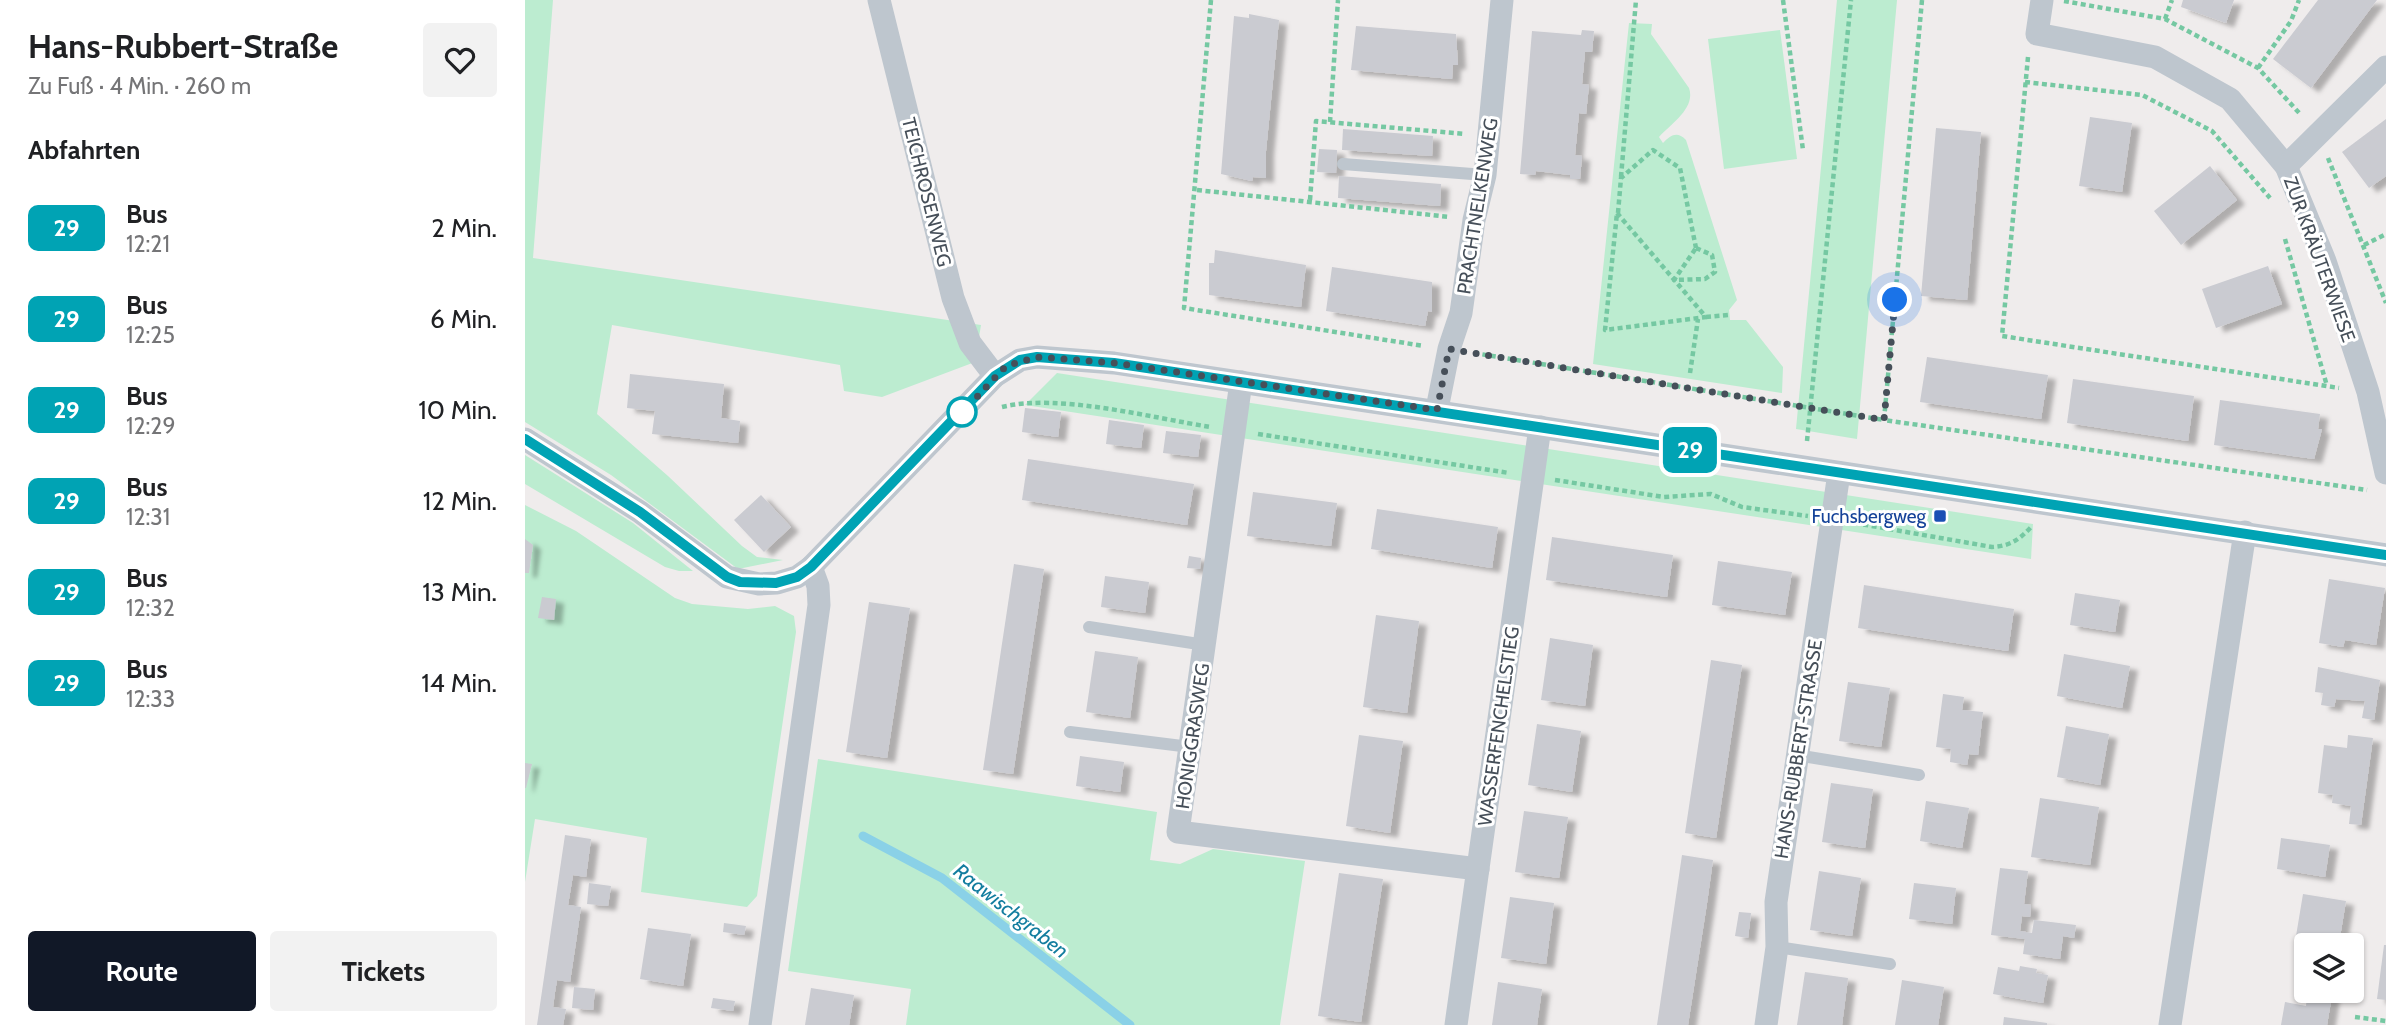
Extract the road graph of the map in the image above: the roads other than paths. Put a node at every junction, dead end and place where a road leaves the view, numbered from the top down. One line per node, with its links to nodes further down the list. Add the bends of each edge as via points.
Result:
1 (879, 0): 8 (street, TEICHROSENWEG, via 953,298 970,343)
2 (1502, 0): 7 (street, PRACHTNELKENWEG)
3 (2042, 0): 6 (street, ZUR KRÄUTERWIESE, via 2037,34 2155,57 2231,99)
4 (2386, 67): 6 (street)
5 (1343, 164): 7 (lane)
6 (2285, 166): 10 (street, ZUR KRÄUTERWIESE)
7 (1485, 176): 11 (street, PRACHTNELKENWEG, via 1461,313)
8 (995, 376): 9 (street, via 1020,360 1059,357); 18 (street)
9 (1241, 382): 11 (street); 20 (street, HONIGGRASWEG)
10 (2377, 389): 15 (street, ZUR KRÄUTERWIESE)
11 (1437, 410): 12 (street)
12 (1540, 427): 14 (street); 25 (street, WASSERFENCHELSTIEG)
13 (525, 439): 18 (street, via 640,512 727,577 776,583)
14 (1839, 473): 16 (street); 23 (street, HANS-RUBBERT-STRASSE)
15 (2380, 482)
16 (2245, 532): 17 (street); 31 (street)
17 (2385, 549)
18 (811, 567): 28 (street, via 819,606)
19 (1089, 627): 20 (lane)
20 (1205, 645): 22 (street, HONIGGRASWEG)
21 (1070, 732): 22 (lane)
22 (1190, 747): 25 (street, HONIGGRASWEG, via 1178,832)
23 (1797, 755): 24 (lane); 26 (street, HANS-RUBBERT-STRASSE, via 1776,902)
24 (1919, 775)
25 (1478, 869): 29 (street, WASSERFENCHELSTIEG)
26 (1777, 947): 27 (lane); 30 (street, HANS-RUBBERT-STRASSE)
27 (1890, 964)
28 (760, 1025)
29 (1456, 1025)
30 (1766, 1025)
31 (2170, 1025)

